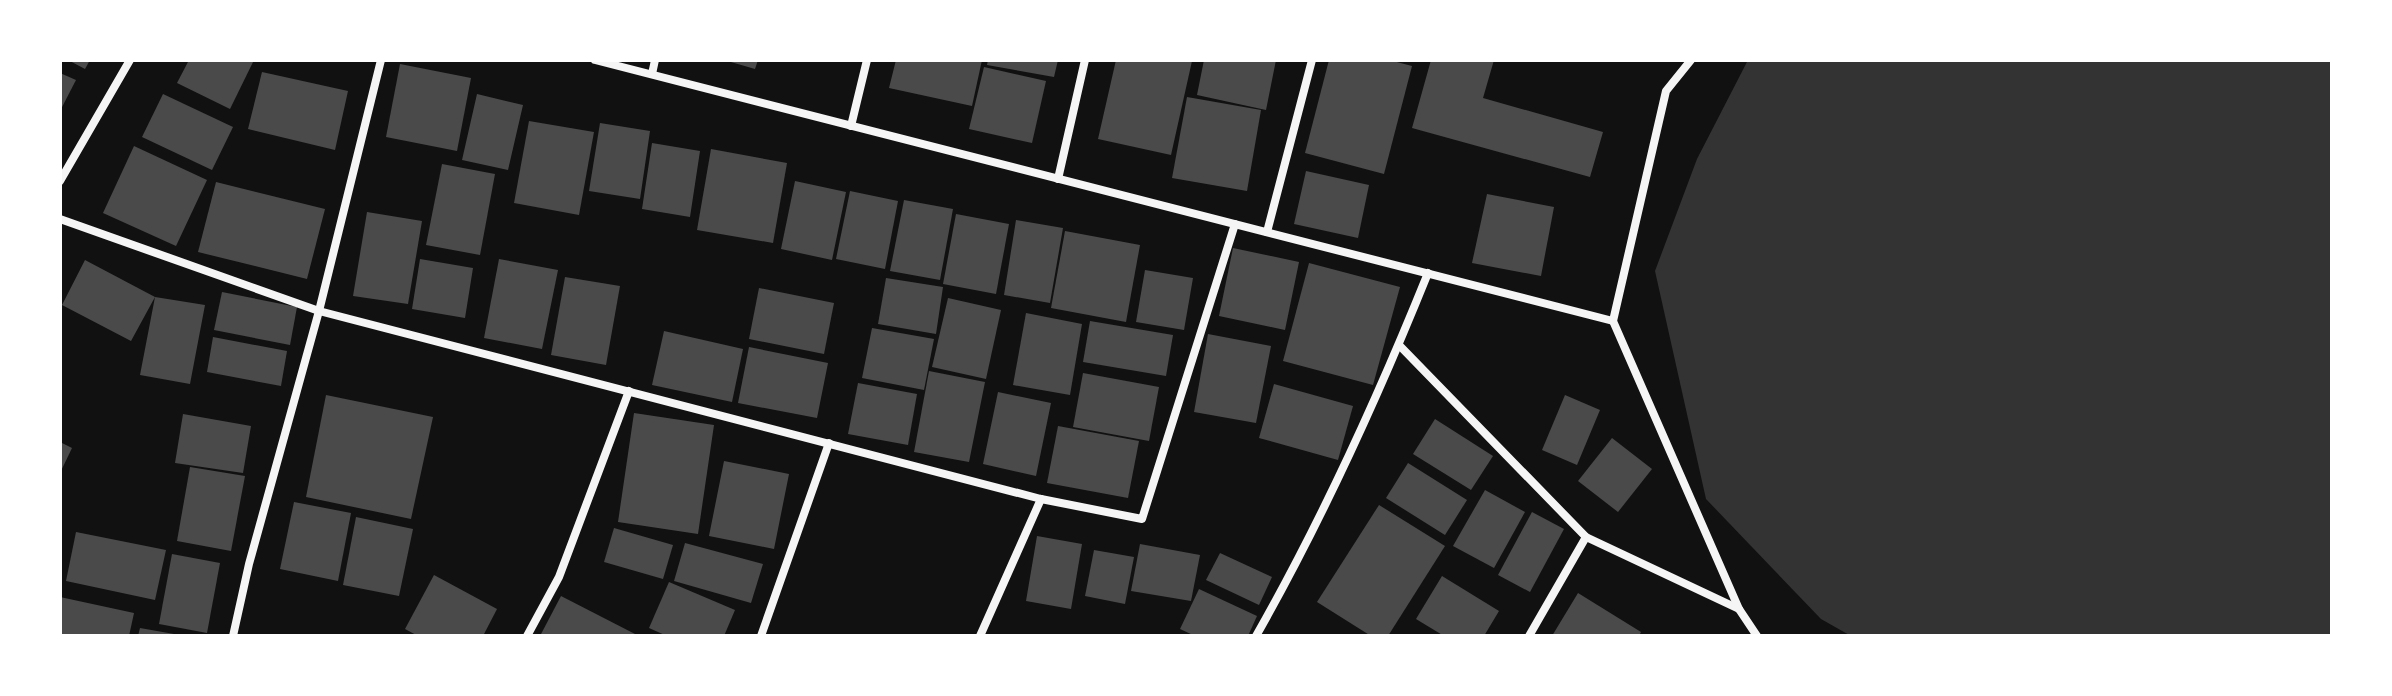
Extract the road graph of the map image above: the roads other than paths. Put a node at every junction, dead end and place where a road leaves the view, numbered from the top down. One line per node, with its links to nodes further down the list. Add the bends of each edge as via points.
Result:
1 (130, 60): 12 (street)
2 (381, 60): 17 (street)
3 (595, 60): 9 (street)
4 (655, 60): 9 (street)
5 (867, 60): 10 (street)
6 (1085, 60): 11 (street)
7 (1312, 60): 15 (street)
8 (1691, 60): 18 (street, via 1666,91)
9 (652, 74): 10 (street)
10 (851, 126): 11 (street)
11 (1058, 179): 14 (street)
12 (60, 181)
13 (60, 219): 17 (street)
14 (1235, 224): 15 (street); 22 (street, via 1142,519)
15 (1267, 232): 16 (street)
16 (1428, 273): 18 (street); 19 (street)
17 (319, 311): 20 (street); 25 (street)
18 (1613, 321): 24 (street)
19 (1399, 345): 23 (street); 29 (street, via 1299,560)
20 (629, 391): 21 (street); 26 (street, via 559,577)
21 (829, 443): 22 (street); 27 (street)
22 (1041, 499): 28 (street)
23 (1586, 537): 24 (street); 30 (street)
24 (1739, 609): 31 (street)
25 (233, 636)
26 (527, 636)
27 (761, 636)
28 (980, 636)
29 (1256, 636)
30 (1529, 636)
31 (1757, 636)

